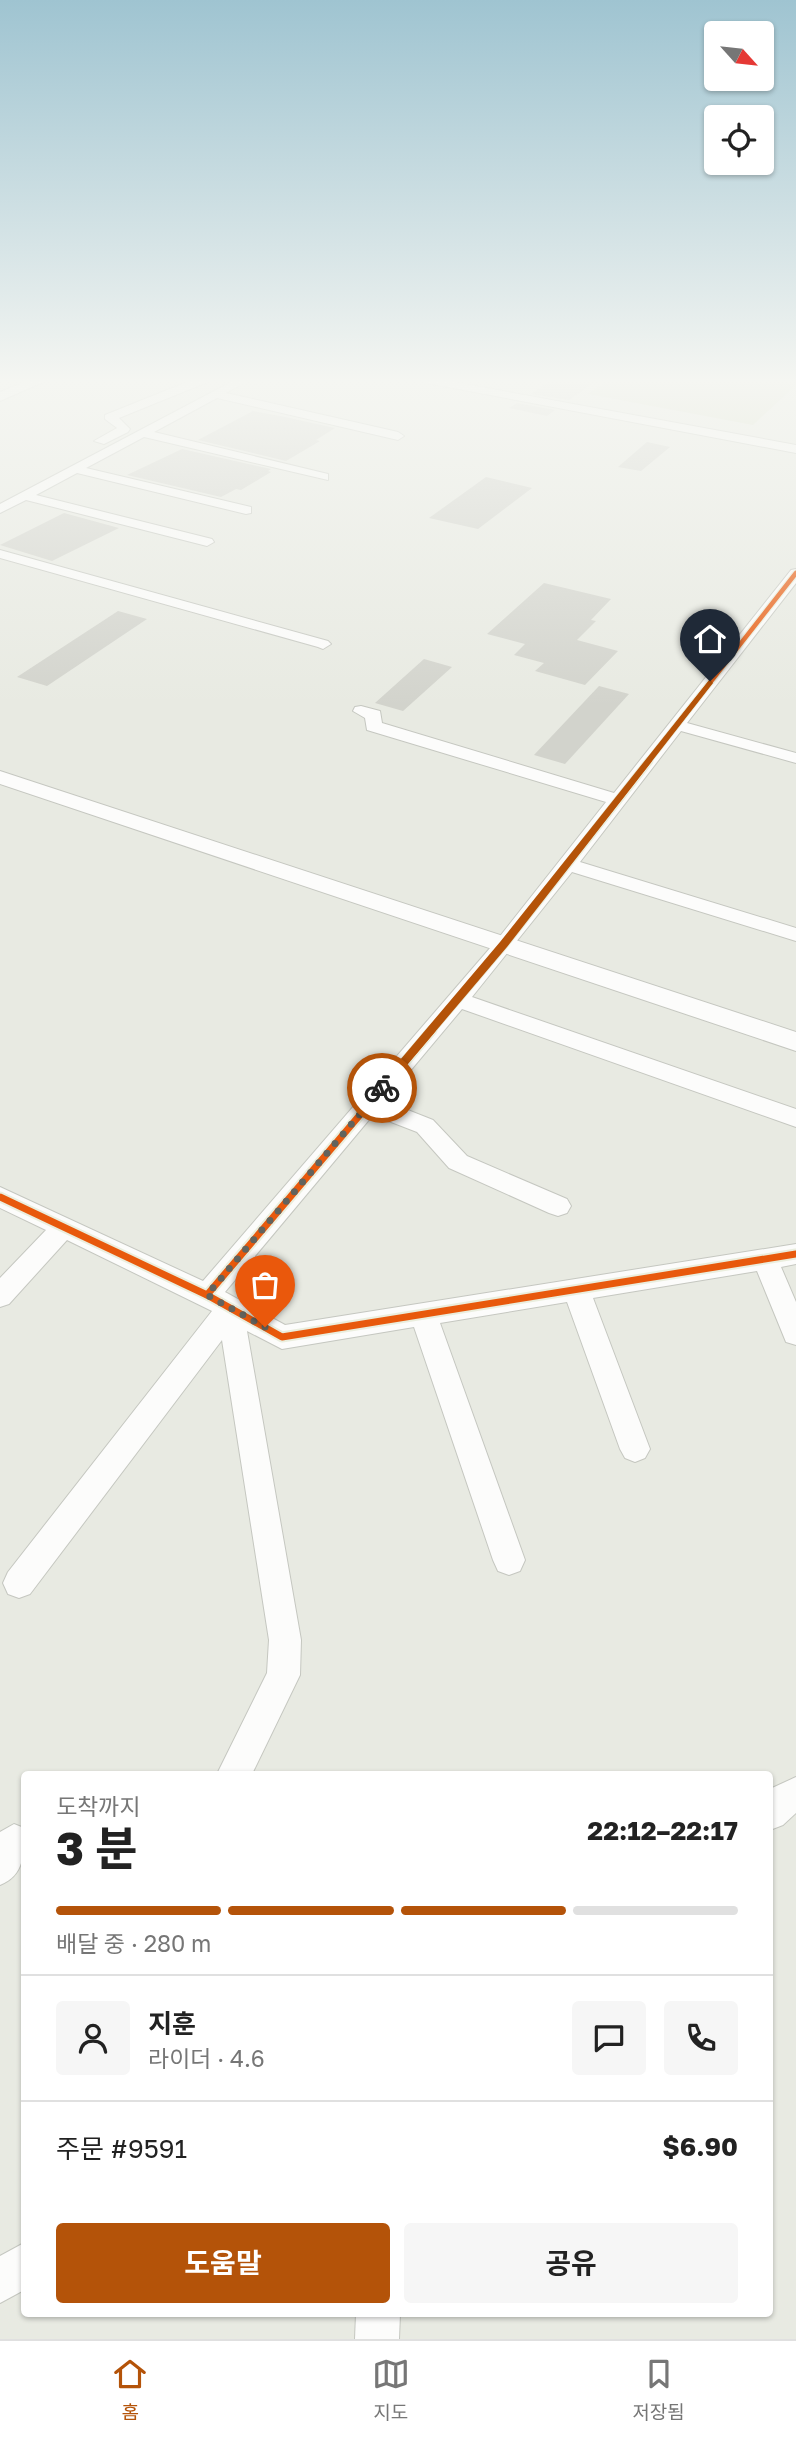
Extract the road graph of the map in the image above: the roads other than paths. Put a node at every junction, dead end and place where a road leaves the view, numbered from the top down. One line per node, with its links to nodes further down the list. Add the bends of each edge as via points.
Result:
1 (39, 488): 3 (street)
2 (154, 488): 5 (street)
3 (24, 496): 4 (street); 6 (street)
4 (0, 509)
5 (246, 510)
6 (206, 542)
7 (0, 554): 9 (street)
8 (796, 573): 11 (street)
9 (323, 644)
10 (361, 711): 14 (street, via 374,715 373,726)
11 (676, 725): 12 (street); 14 (street)
12 (796, 758)
13 (0, 777): 17 (main road)
14 (618, 800): 15 (street)
15 (567, 864): 16 (street); 17 (street)
16 (796, 935)
17 (504, 945): 18 (street); 19 (main road)
18 (457, 999): 20 (street); 21 (street)
19 (796, 1042)
20 (369, 1104): 23 (street, via 425,1126 458,1162); 29 (street)
21 (796, 1118)
22 (0, 1197): 24 (street)
23 (558, 1206)
24 (64, 1227): 28 (street); 29 (street)
25 (796, 1254): 26 (street)
26 (765, 1259): 27 (street); 31 (street)
27 (576, 1289): 30 (street); 32 (street)
28 (0, 1296)
29 (218, 1301): 30 (street, via 282,1337); 34 (street); 35 (street, via 285,1640 283,1675)
30 (423, 1314): 33 (street)
31 (796, 1334)
32 (635, 1449)
33 (509, 1560)
34 (19, 1583)
35 (235, 1771)
36 (796, 1795): 37 (street)
37 (773, 1809)
38 (21, 2267): 39 (street)
39 (0, 2281)
40 (378, 2317): 41 (street)
41 (377, 2339)

